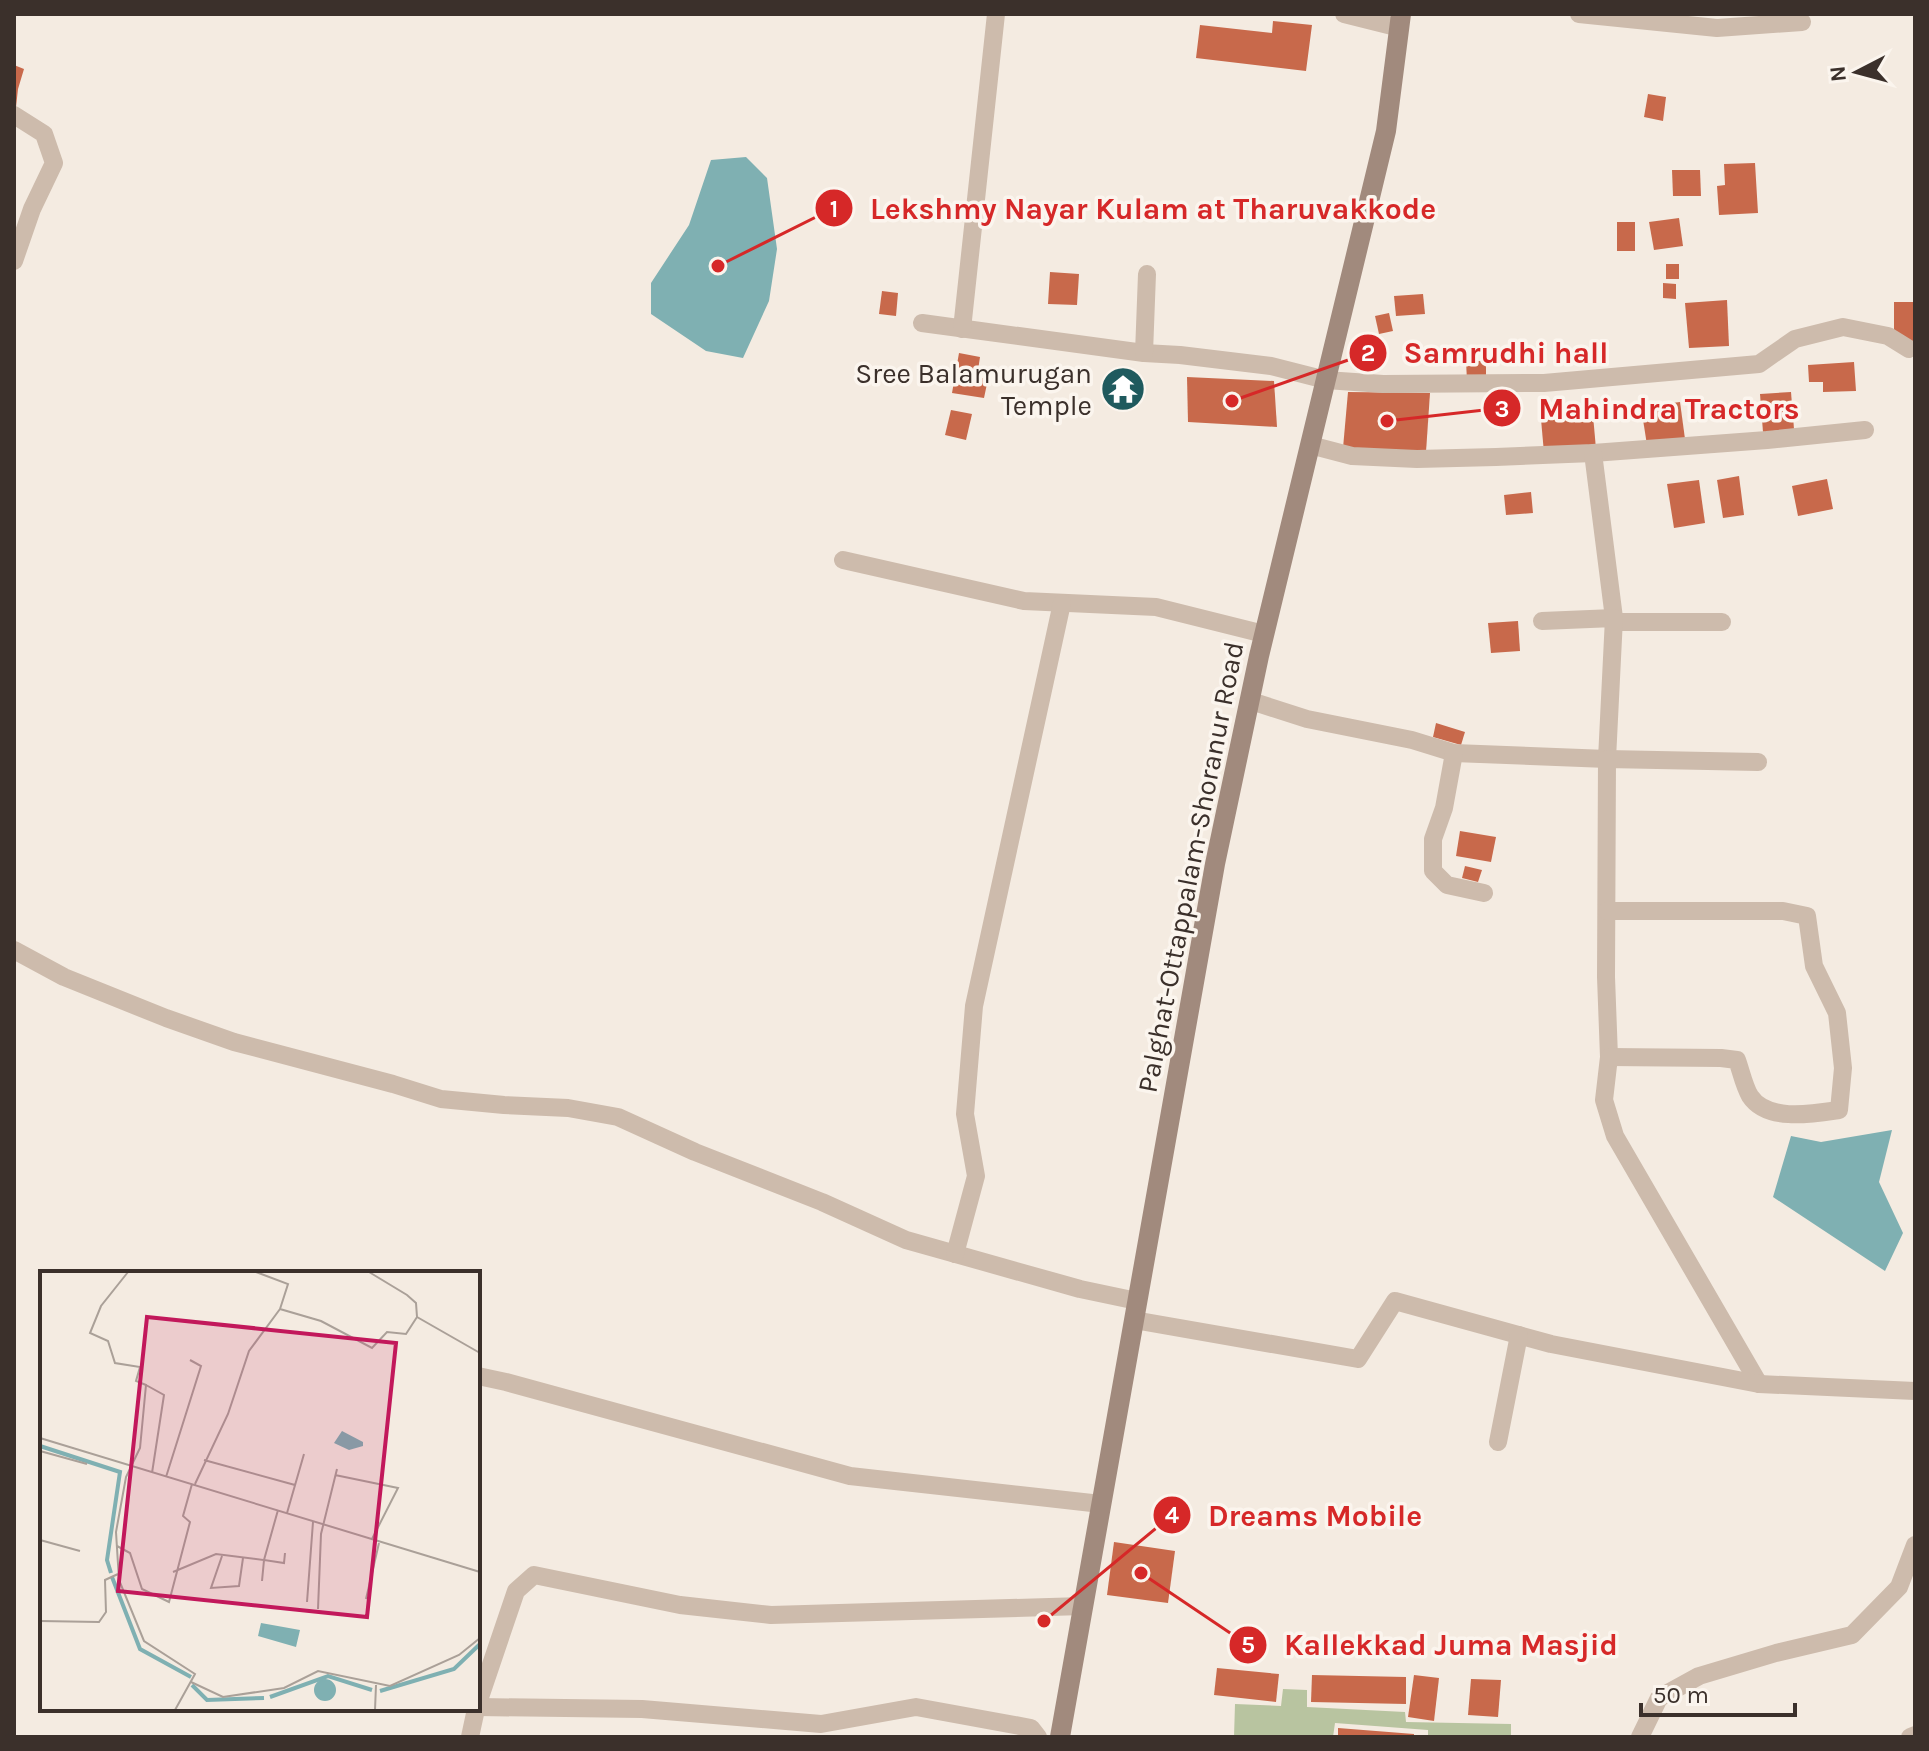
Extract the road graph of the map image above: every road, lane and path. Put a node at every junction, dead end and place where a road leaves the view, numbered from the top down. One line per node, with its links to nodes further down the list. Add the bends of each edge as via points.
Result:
1 (996, 14): 10 (street)
2 (1344, 14): 4 (street)
3 (1579, 14): 5 (street, via 1717,28)
4 (1400, 21): 13 (main road, Palghat-Ottappalam-Shoranur Road, via 1386,131)
5 (1802, 22)
6 (14, 115): 7 (street, via 44,134 54,163)
7 (14, 261)
8 (1147, 274): 12 (street)
9 (922, 323): 10 (street)
10 (962, 329): 12 (street)
11 (1909, 349): 13 (street, via 1888,336 1843,327 1795,339 1759,364 1544,383)
12 (1144, 353): 13 (street, via 1271,366)
13 (1326, 380): 15 (main road, Palghat-Ottappalam-Shoranur Road)
14 (1865, 430): 16 (street)
15 (1310, 445): 16 (street, via 1352,456 1417,459); 22 (main road, Palghat-Ottappalam-Shoranur Road)
16 (1593, 453): 19 (street)
17 (843, 560): 18 (street, via 1024,601)
18 (1062, 603): 22 (street, via 1156,607); 31 (street, via 974,1006 965,1114 976,1176)
19 (1614, 620): 20 (street); 21 (street); 25 (street)
20 (1542, 621)
21 (1722, 622)
22 (1264, 634): 23 (main road, Palghat-Ottappalam-Shoranur Road)
23 (1251, 701): 24 (street); 32 (main road, Palghat-Ottappalam-Shoranur Road, via 1215,864)
24 (1454, 753): 25 (street); 27 (street, via 1433,839 1433,871 1447,885)
25 (1607, 759): 26 (street); 28 (street)
26 (1758, 762)
27 (1484, 893)
28 (1607, 911): 30 (street); 30 (street, via 1783,911 1807,916 1814,966 1837,1013 1843,1068 1839,1110 1808,1115 1766,1111 1750,1096 1737,1060)
29 (14, 950): 31 (street, via 64,977 234,1042 441,1099 618,1117 906,1240)
30 (1609, 1057): 35 (street, via 1604,1100 1615,1136)
31 (955, 1254): 32 (street, via 1080,1289)
32 (1135, 1311): 33 (street, via 1358,1359 1395,1301); 38 (main road, Palghat-Ottappalam-Shoranur Road)
33 (1519, 1335): 35 (street); 37 (street)
34 (480, 1376): 38 (street, via 850,1476)
35 (1759, 1384): 36 (street)
36 (1915, 1391)
37 (1498, 1442)
38 (1101, 1504): 40 (main road, Palghat-Ottappalam-Shoranur Road)
39 (1915, 1545): 47 (street, via 1899,1587 1852,1635 1699,1676 1659,1698)
40 (1083, 1606): 41 (street, via 771,1615 680,1605 534,1575 516,1591); 46 (main road, Palghat-Ottappalam-Shoranur Road)
41 (480, 1697)
42 (480, 1706): 45 (street, via 642,1709 821,1724 916,1707 1031,1728)
43 (476, 1711): 44 (street)
44 (470, 1737)
45 (1038, 1737)
46 (1060, 1737)
47 (1640, 1737)

